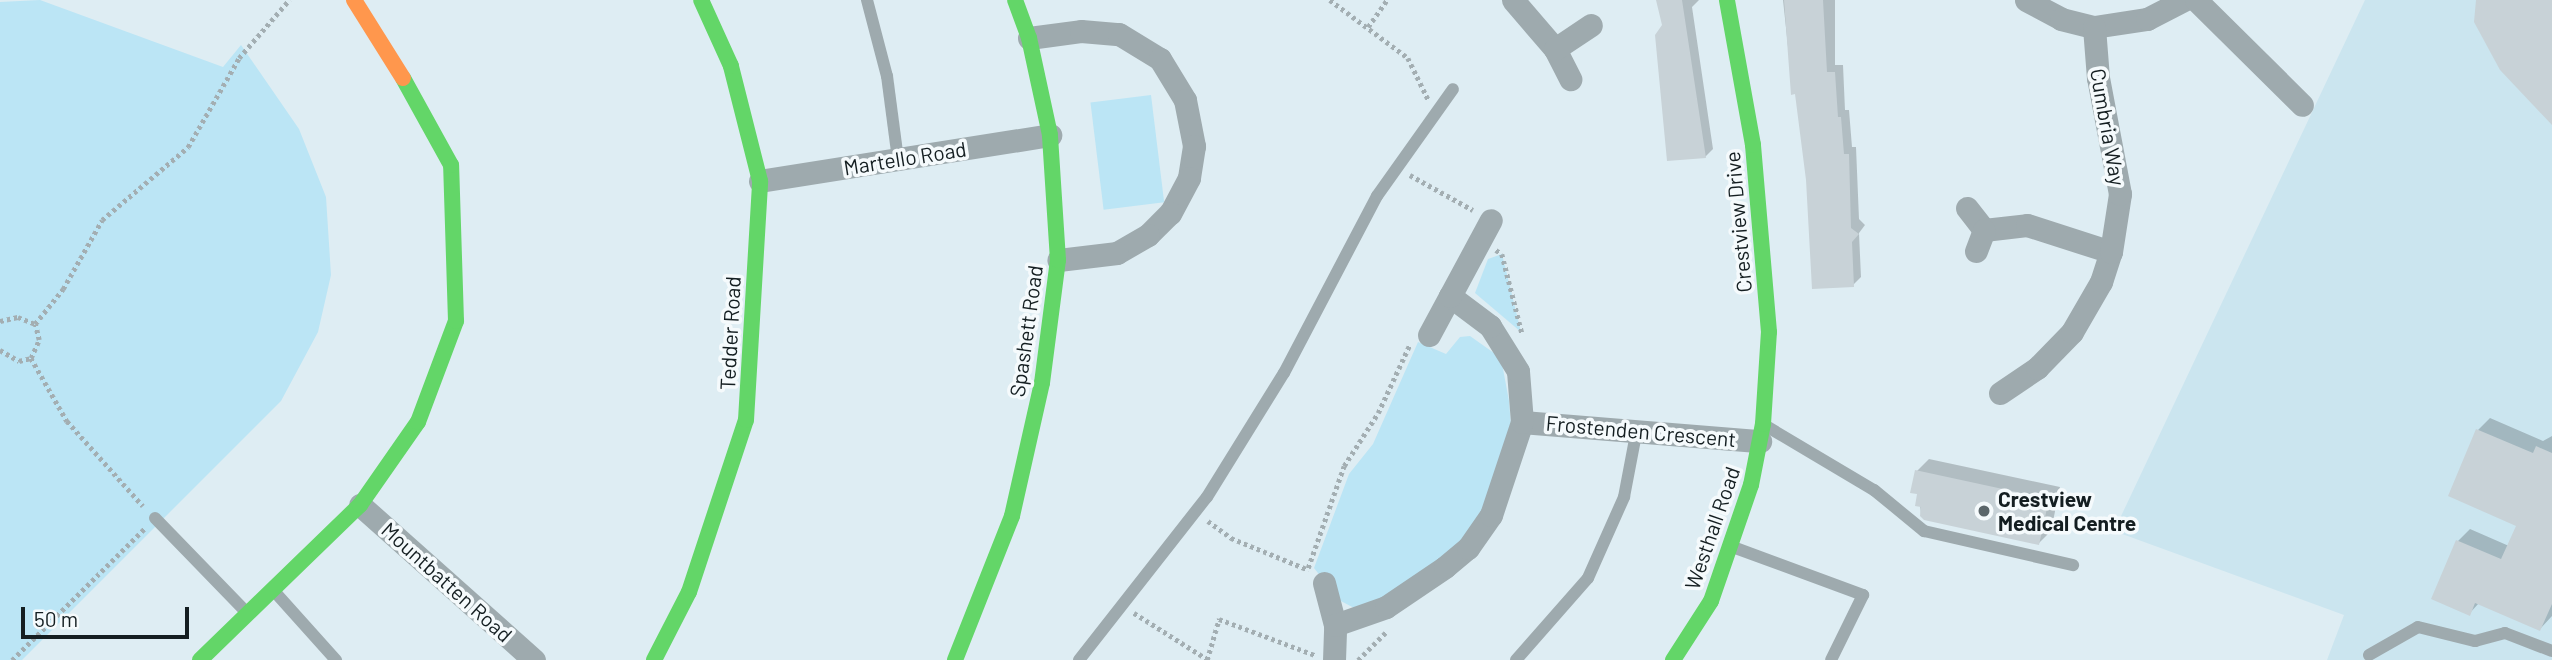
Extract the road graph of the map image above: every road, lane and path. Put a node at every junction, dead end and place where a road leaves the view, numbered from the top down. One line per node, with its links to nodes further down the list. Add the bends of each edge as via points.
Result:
1 (289, 0): 33 (path, via 239,58 188,147 102,220 63,289)
2 (354, 0): 42 (street, via 377,31 451,165 456,321 418,422)
3 (701, 0): 25 (street, Tedder Road, via 732,66)
4 (867, 0): 23 (lane, via 887,76)
5 (1015, 0): 16 (street, Spashett Road)
6 (1330, 0): 14 (path)
7 (1387, 0): 14 (path)
8 (1513, 0): 17 (street)
9 (1727, 0): 41 (street, Crestview Drive, via 1753,145 1769,332)
10 (2026, 0): 15 (street, via 2060,19)
11 (2184, 0): 15 (street, via 2147,19)
12 (2196, 0): 20 (street)
13 (1591, 25): 17 (street)
14 (1368, 27): 21 (path, via 1408,58 1426,97)
15 (2094, 27): 29 (street, Cumbria Way, via 2098,78 2120,194)
16 (1029, 38): 22 (street, Spashett Road); 30 (street, via 1081,31 1119,34 1160,59 1185,100 1194,146 1182,190 1170,213 1148,235 1116,253)
17 (1555, 49): 18 (street)
18 (1570, 79)
19 (1453, 89): 21 (lane)
20 (2302, 105)
21 (1438, 110): 24 (lane)
22 (1049, 135): 23 (street, Martello Road); 30 (street, Spashett Road)
23 (898, 159): 25 (street, Martello Road)
24 (1397, 168): 27 (path); 43 (lane, via 1377,196 1284,373)
25 (760, 181): 58 (street, Tedder Road, via 746,420 689,592)
26 (1968, 208): 29 (street, via 1980,241 2026,225)
27 (1491, 220): 28 (street)
28 (1480, 241): 31 (street); 36 (path, via 1502,254 1524,341)
29 (2111, 251): 38 (street, Cumbria Way, via 2101,282 2072,332 2038,368)
30 (1058, 260): 59 (street, Spashett Road, via 1042,383 1012,516)
31 (1450, 296): 34 (street); 36 (street, Frostenden Crescent, via 1490,326)
32 (0, 321): 33 (path, via 18,317)
33 (35, 324): 37 (path, via 39,340)
34 (1429, 335): 47 (path, via 1415,332 1378,413 1344,466)
35 (0, 350): 37 (path, via 19,361)
36 (1510, 352): 39 (street, Frostenden Crescent, via 1518,371)
37 (31, 358): 44 (path, via 67,421)
38 (2000, 393)
39 (1522, 422): 40 (street, Frostenden Crescent); 51 (street, Frostenden Crescent, via 1491,515 1468,548 1386,607)
40 (1637, 429): 41 (street, Frostenden Crescent); 64 (lane, via 1624,498 1588,578)
41 (1761, 433): 45 (street, Westhall Road, via 1751,485); 46 (lane, via 1874,490 1924,531)
42 (360, 505): 48 (street); 57 (street, Mountbatten Road)
43 (1196, 512): 47 (path, via 1231,538); 49 (lane)
44 (155, 518): 50 (lane); 54 (path)
45 (1730, 546): 65 (street, Westhall Road, via 1710,601); 66 (lane, via 1863,594)
46 (2073, 565)
47 (1316, 576): 51 (street)
48 (274, 592): 50 (street); 56 (lane)
49 (1125, 607): 60 (lane); 61 (path)
50 (248, 614): 55 (street)
51 (1335, 625): 63 (street)
52 (2552, 651): 53 (lane, via 2505,634 2475,642 2418,627)
53 (2369, 655)
54 (12, 660)
55 (200, 660)
56 (337, 660)
57 (534, 660)
58 (654, 660)
59 (955, 660)
60 (1079, 660)
61 (1207, 660): 62 (path, via 1219,619)
62 (1319, 660)
63 (1334, 660)
64 (1516, 660)
65 (1673, 660)
66 (1831, 660)

